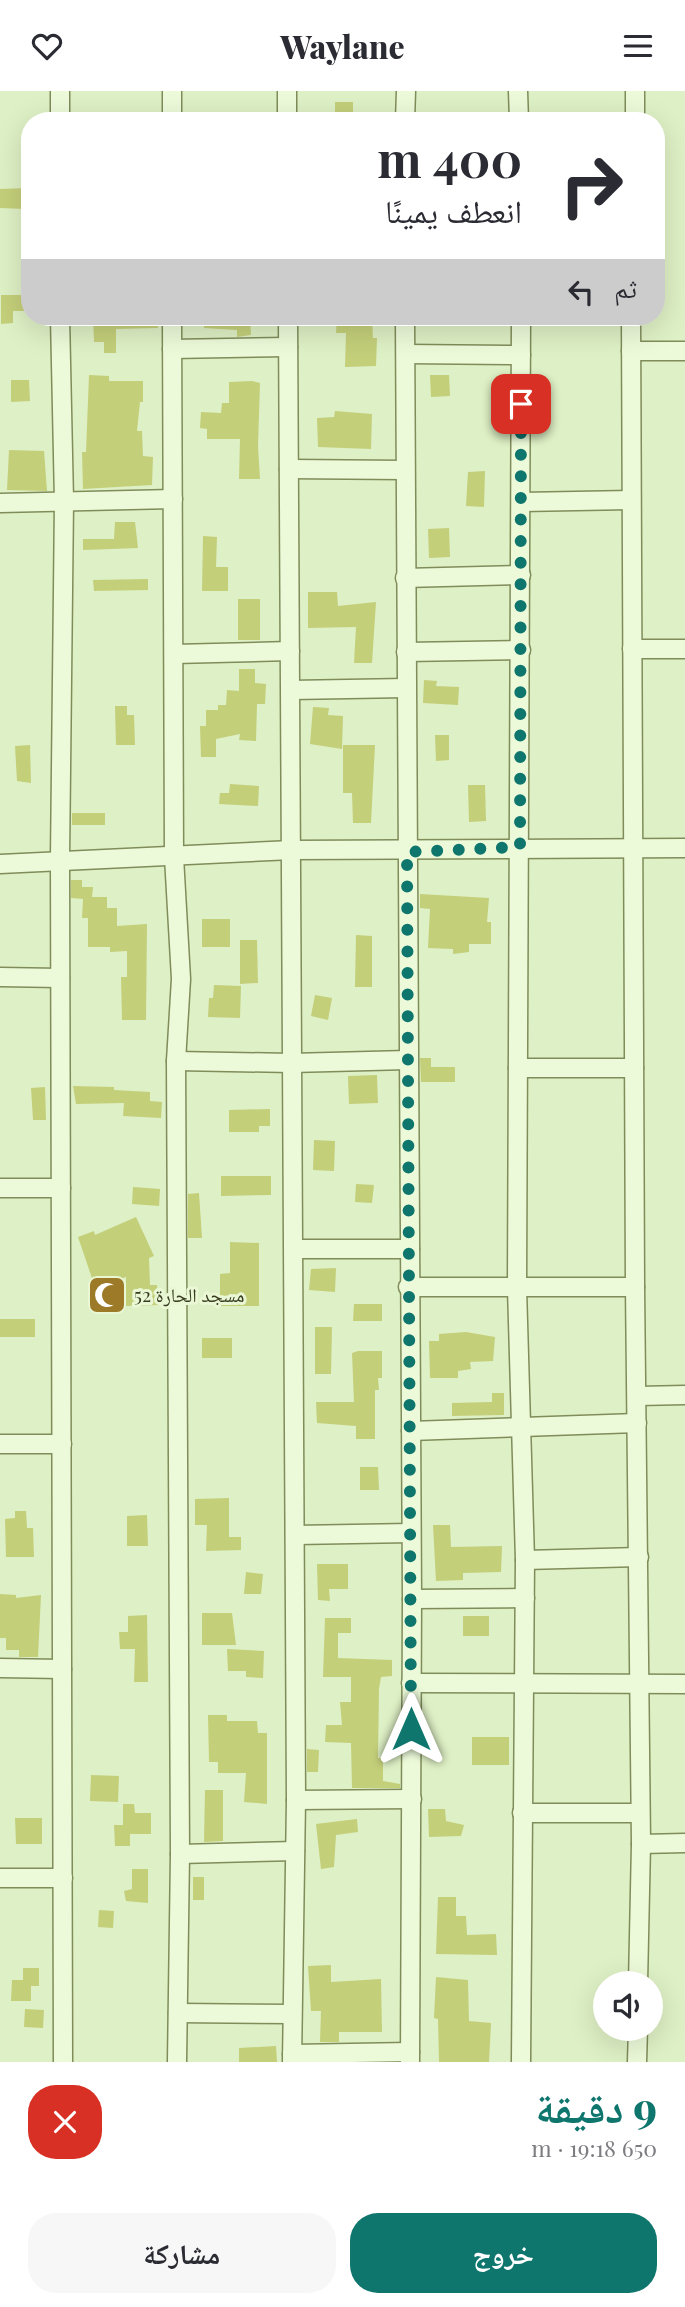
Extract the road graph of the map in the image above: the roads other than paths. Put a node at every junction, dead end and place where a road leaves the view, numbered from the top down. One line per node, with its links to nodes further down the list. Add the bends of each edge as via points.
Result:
1 (60, 91): 7 (street)
2 (172, 91): 8 (street)
3 (287, 91): 9 (street)
4 (406, 91): 10 (street)
5 (518, 91): 11 (street)
6 (635, 91): 12 (street)
7 (60, 112)
8 (172, 112)
9 (287, 112)
10 (405, 112)
11 (519, 112)
12 (635, 112)
13 (60, 326): 29 (street)
14 (172, 326): 20 (street)
15 (288, 326): 19 (street)
16 (405, 326): 23 (street)
17 (521, 326): 24 (street)
18 (631, 326): 21 (street)
19 (288, 347): 20 (street); 25 (street)
20 (172, 349): 27 (street)
21 (631, 351): 22 (street); 28 (street)
22 (685, 351)
23 (406, 354): 24 (street); 26 (street)
24 (521, 355): 30 (street)
25 (289, 469): 26 (street); 37 (street)
26 (404, 470): 33 (street)
27 (173, 499): 29 (street); 39 (street)
28 (631, 500): 30 (street); 34 (street)
29 (64, 501): 31 (street); 48 (street)
30 (521, 502): 32 (street)
31 (0, 503)
32 (521, 575): 33 (street); 36 (street)
33 (405, 578): 38 (street)
34 (632, 649): 35 (street); 43 (street)
35 (685, 649)
36 (521, 650): 38 (street); 42 (street)
37 (290, 651): 39 (street); 41 (street)
38 (406, 652): 40 (street)
39 (174, 654): 47 (street)
40 (406, 688): 41 (street); 46 (street)
41 (291, 690): 45 (street)
42 (520, 847): 43 (street); 46 (street); 55 (street)
43 (633, 847): 44 (street); 56 (street)
44 (685, 848)
45 (292, 850): 46 (street); 47 (street); 54 (street)
46 (407, 852): 52 (street)
47 (174, 857): 48 (street); 53 (street, via 181,979)
48 (60, 859): 49 (street); 51 (street)
49 (0, 864)
50 (0, 977): 51 (street)
51 (60, 978): 58 (street)
52 (408, 1060): 54 (street); 60 (street)
53 (176, 1061): 54 (street); 90 (street)
54 (291, 1063): 59 (street)
55 (518, 1068): 56 (street); 63 (street)
56 (634, 1068): 62 (street)
57 (0, 1188): 58 (street)
58 (61, 1188): 70 (street)
59 (294, 1249): 60 (street); 72 (street)
60 (410, 1249): 61 (street)
61 (408, 1287): 63 (street); 68 (street)
62 (635, 1287): 63 (street); 65 (street)
63 (517, 1288): 67 (street)
64 (685, 1395): 65 (street)
65 (638, 1396): 66 (street)
66 (637, 1423): 67 (street); 73 (street)
67 (522, 1429): 68 (street); 74 (street)
68 (411, 1430): 71 (street)
69 (0, 1444): 70 (street)
70 (62, 1444): 78 (street)
71 (411, 1534): 72 (street); 76 (street)
72 (295, 1535): 84 (street)
73 (639, 1557): 74 (street); 80 (street)
74 (526, 1560): 75 (street)
75 (525, 1598): 76 (street); 82 (street)
76 (412, 1599): 79 (street)
77 (0, 1668): 78 (street)
78 (62, 1669): 92 (street)
79 (411, 1683): 82 (street); 83 (street)
80 (640, 1683): 81 (street); 82 (street); 86 (street)
81 (685, 1684)
82 (524, 1685): 85 (street)
83 (412, 1799): 84 (street); 97 (street)
84 (296, 1800): 89 (street)
85 (522, 1813): 86 (street); 101 (street)
86 (639, 1813): 88 (street)
87 (685, 1843): 88 (street)
88 (641, 1844): 93 (street)
89 (295, 1851): 90 (street); 95 (street)
90 (180, 1854): 94 (street)
91 (0, 1878): 92 (street)
92 (63, 1878): 99 (street)
93 (638, 1971)
94 (178, 2013): 95 (street); 100 (street)
95 (292, 2014): 98 (street)
96 (638, 2041): 102 (street)
97 (410, 2057): 98 (street)
98 (292, 2058)
99 (62, 2062)
100 (177, 2062)
101 (521, 2062)
102 (637, 2062)

